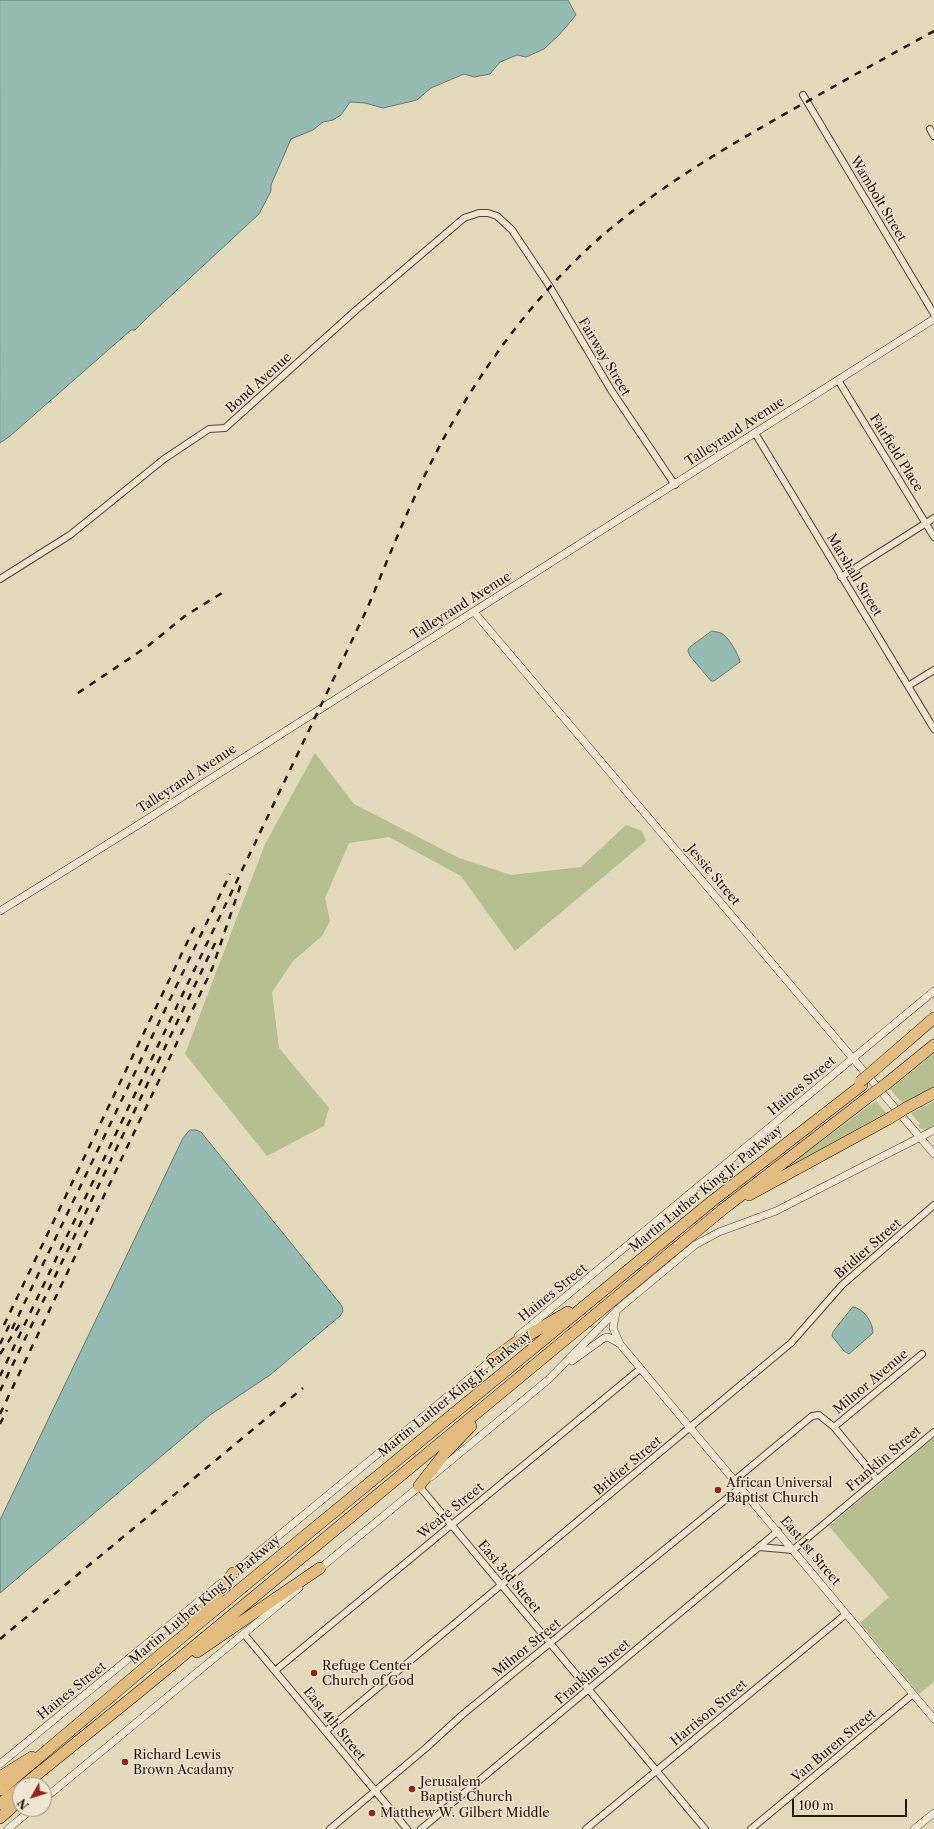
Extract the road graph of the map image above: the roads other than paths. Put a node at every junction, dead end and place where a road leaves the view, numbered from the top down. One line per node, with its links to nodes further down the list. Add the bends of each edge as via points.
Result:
1 (804, 95): 5 (street, Wambolt Street)
2 (930, 129): 3 (street)
3 (934, 136)
4 (518, 238): 9 (street, Fairway Street, via 611,390); 14 (street, Bond Avenue, via 506,222 497,216 479,213 464,218 355,311 225,428 210,429 164,459 70,535)
5 (934, 314)
6 (934, 319): 7 (street, Talleyrand Avenue)
7 (838, 380): 8 (street, Talleyrand Avenue); 11 (street, Fairfield Place)
8 (755, 433): 9 (street, Talleyrand Avenue); 13 (street, Marshall Street)
9 (675, 485): 15 (street, Talleyrand Avenue)
10 (934, 518): 11 (street)
11 (926, 523): 12 (street, Fairfield Place); 13 (street)
12 (934, 537)
13 (842, 576): 17 (street, Marshall Street)
14 (0, 579)
15 (474, 612): 19 (street, Talleyrand Avenue); 24 (street, Jessie Street)
16 (934, 670): 17 (street)
17 (908, 686): 18 (street, Marshall Street)
18 (934, 729)
19 (0, 911)
20 (934, 991): 24 (street, Haines Street)
21 (934, 1018): 25 (highway)
22 (934, 1028): 25 (highway, Martin Luther King Jr. Parkway)
23 (934, 1045): 31 (highway, Martin Luther King Jr. Parkway, bridge)
24 (852, 1059): 28 (street, Jessie Street); 36 (street, Haines Street)
25 (875, 1072): 32 (highway, Martin Luther King Jr. Parkway)
26 (934, 1093): 31 (highway, bridge)
27 (934, 1130): 28 (street)
28 (920, 1137): 29 (street, Jessie Street); 33 (street, via 776,1211 704,1239)
29 (934, 1154)
30 (934, 1205): 41 (street, Bridier Street, via 842,1285 791,1343)
31 (722, 1210): 39 (highway, Martin Luther King Jr. Parkway)
32 (607, 1287): 36 (highway, via 515,1343); 57 (highway, Martin Luther King Jr. Parkway)
33 (617, 1310): 34 (street, East 1st Street, via 613,1328); 38 (street)
34 (620, 1344): 37 (street, East 1st Street); 38 (street, via 608,1337 599,1340)
35 (922, 1354): 40 (street, Milnor Avenue)
36 (492, 1360): 52 (street, Haines Street)
37 (640, 1369): 41 (street, East 1st Street); 47 (street, Weare Street)
38 (549, 1379): 45 (street)
39 (509, 1386): 45 (highway, via 454,1443); 59 (highway, Martin Luther King Jr. Parkway)
40 (834, 1427): 43 (street); 44 (street, via 822,1416 812,1416)
41 (690, 1428): 44 (street, East 1st Street); 53 (street, Bridier Street)
42 (934, 1432): 43 (street, Franklin Street)
43 (878, 1479): 50 (street, Franklin Street)
44 (735, 1480): 46 (street, East 1st Street)
45 (419, 1486): 47 (street, East 3rd Street); 51 (street)
46 (741, 1488): 48 (street, East 1st Street); 56 (street, Milnor Street)
47 (452, 1525): 53 (street, East 3rd Street); 58 (street, Weare Street)
48 (778, 1531): 49 (street, Franklin Street); 50 (street, East 1st Street)
49 (759, 1547): 50 (street); 60 (street, Franklin Street)
50 (793, 1550): 54 (street, East 1st Street)
51 (320, 1568): 55 (street); 59 (highway)
52 (233, 1573): 57 (highway, via 215,1597); 66 (street, Haines Street)
53 (501, 1586): 56 (street, East 3rd Street); 64 (street, Bridier Street)
54 (846, 1614): 61 (street, East 1st Street); 67 (street, Harrison Street)
55 (244, 1634): 58 (street, East 4th Street); 73 (street)
56 (550, 1644): 60 (street, East 3rd Street); 72 (street, Milnor Street, via 462,1715)
57 (154, 1660): 65 (highway, Martin Luther King Jr. Parkway)
58 (276, 1670): 64 (street, East 4th Street)
59 (145, 1687): 62 (highway, Martin Luther King Jr. Parkway)
60 (589, 1689): 67 (street, East 3rd Street); 83 (street, Franklin Street)
61 (913, 1694): 63 (street, East 1st Street); 86 (street, Van Buren Street)
62 (113, 1713): 69 (highway, Martin Luther King Jr. Parkway); 70 (highway)
63 (934, 1719)
64 (326, 1731): 72 (street, East 4th Street)
65 (51, 1746): 68 (highway); 71 (highway, Martin Luther King Jr. Parkway)
66 (0, 1764)
67 (656, 1770): 84 (street, Harrison Street); 85 (street, East 3rd Street)
68 (0, 1777)
69 (34, 1777)
70 (45, 1777)
71 (0, 1790)
72 (375, 1791): 81 (street, Milnor Street); 82 (street, East 4th Street)
73 (52, 1793)
74 (12, 1794): 75 (highway)
75 (0, 1804)
76 (12, 1807): 79 (highway)
77 (934, 1812): 87 (street)
78 (22, 1817): 80 (street)
79 (0, 1818)
80 (8, 1829)
81 (330, 1829)
82 (407, 1829)
83 (421, 1829)
84 (586, 1829)
85 (706, 1829)
86 (751, 1829)
87 (914, 1829)

